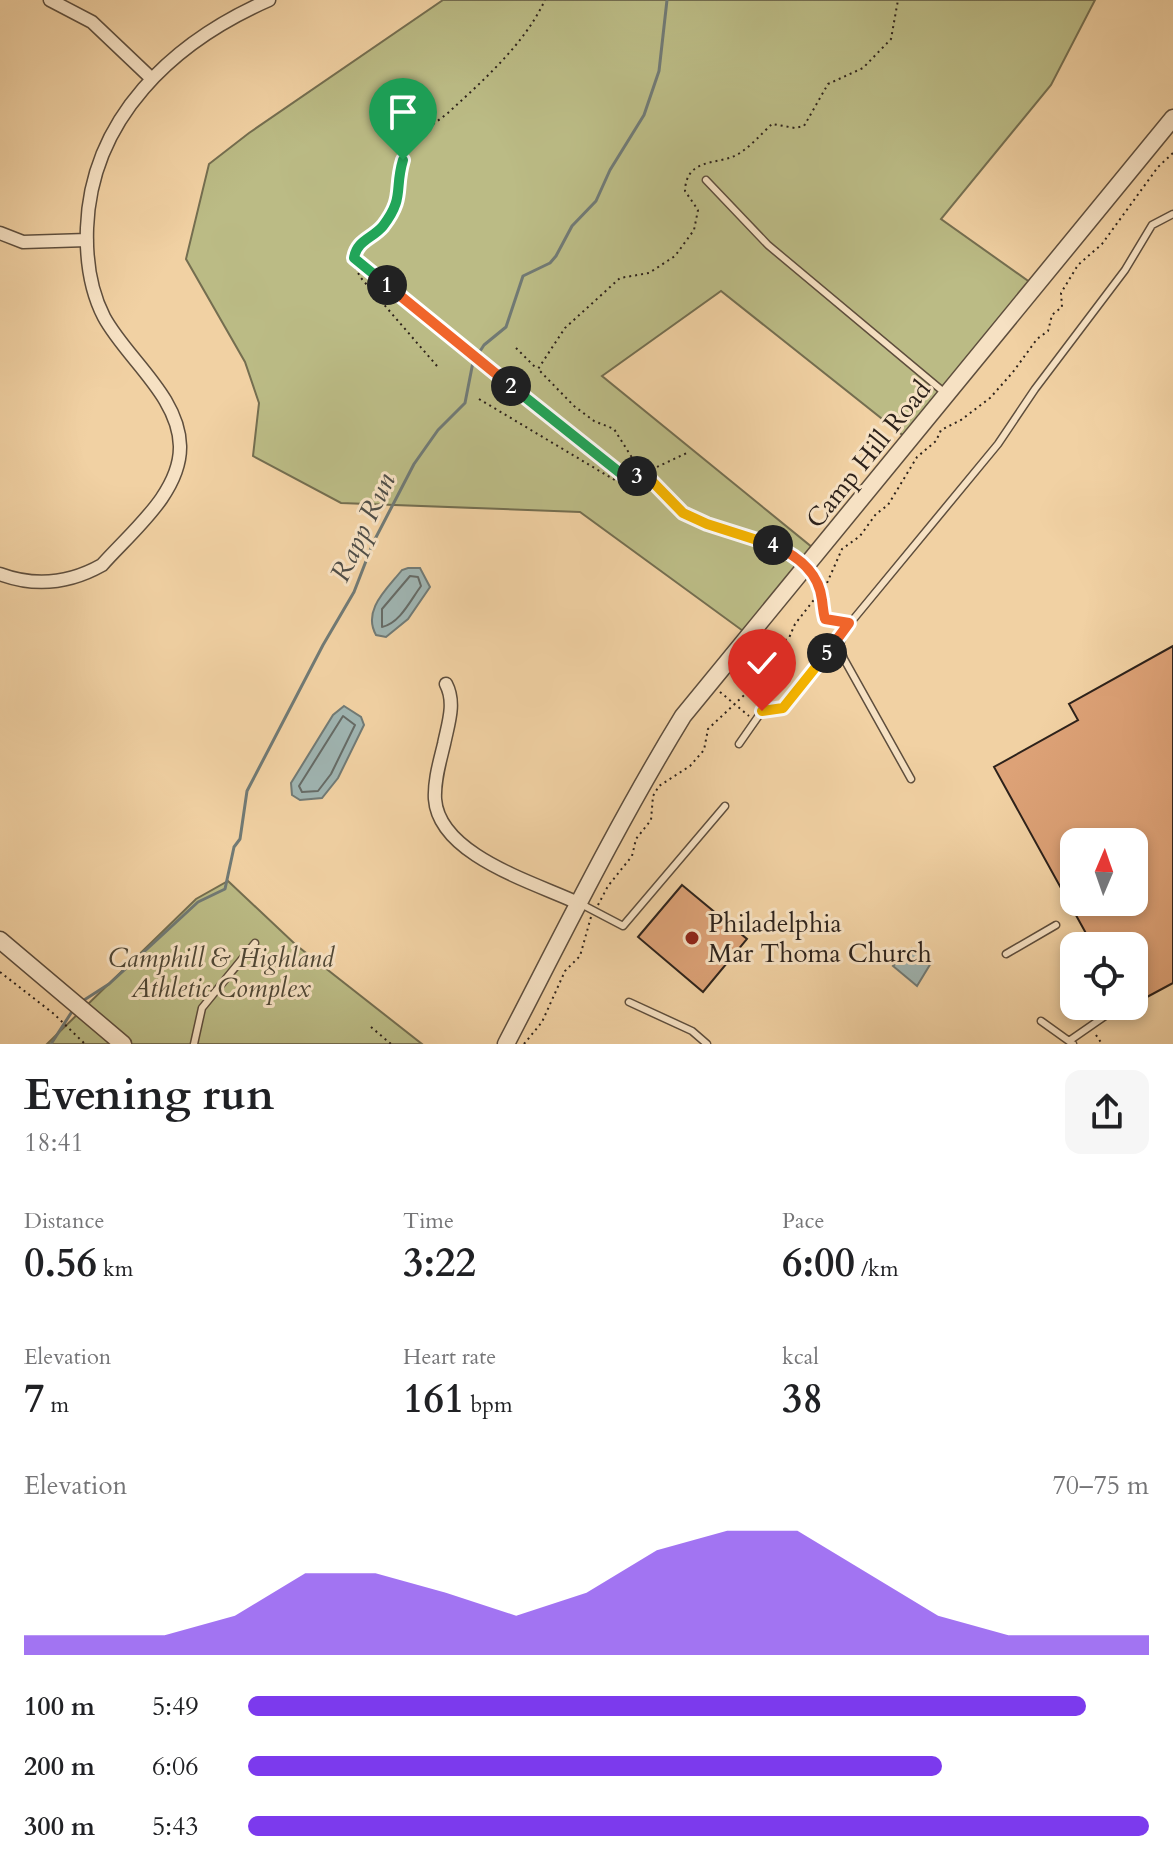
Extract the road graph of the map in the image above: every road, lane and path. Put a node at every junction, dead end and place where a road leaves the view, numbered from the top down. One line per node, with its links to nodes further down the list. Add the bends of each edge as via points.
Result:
1 (50, 0): 5 (street, via 92,22)
2 (269, 0): 5 (street, via 219,23)
3 (545, 0): 12 (path, via 518,42 413,142 399,171 399,202 377,232 362,241)
4 (898, 0): 15 (path, via 891,39 863,68 828,84 804,126 772,124 733,157 707,161 690,175 685,191 698,210 687,243 661,267 620,278 565,328)
5 (152, 79): 11 (street, via 125,110 95,169)
6 (1173, 118): 16 (street, Camp Hill Road)
7 (1173, 153): 23 (path, via 1102,244 1078,265 1048,331 990,398 941,430 926,447 888,505 842,549)
8 (706, 180): 16 (lane, via 768,245)
9 (1173, 214): 24 (lane, via 1152,225 998,444)
10 (0, 233): 11 (street, via 23,242)
11 (87, 240): 22 (street, via 90,277 101,312 173,417 180,445 175,471 164,494 102,565 50,582)
12 (354, 258): 14 (path, via 361,278); 20 (path)
13 (516, 348): 15 (path)
14 (437, 366)
15 (538, 369): 19 (path, via 574,406 614,429)
16 (947, 395): 21 (street, Camp Hill Road)
17 (479, 399): 20 (path, via 599,472 618,482)
18 (689, 452): 19 (path)
19 (643, 472): 20 (path); 21 (path, via 683,513 777,546)
20 (629, 480)
21 (807, 566): 23 (path); 26 (street, Camp Hill Road)
22 (0, 574)
23 (820, 592): 24 (path, via 825,619); 28 (path, via 789,638 768,658 756,684)
24 (849, 623): 25 (lane)
25 (842, 633): 29 (lane, via 783,708 762,711); 31 (lane, via 844,659)
26 (710, 683): 28 (path); 33 (street, Camp Hill Road, via 683,716)
27 (446, 684): 33 (street, via 451,702 436,788 440,820 463,847)
28 (734, 704): 29 (path); 34 (path, via 708,729 704,750 690,766 659,786 651,820)
29 (755, 721): 30 (lane)
30 (739, 744)
31 (911, 779)
32 (725, 806): 34 (lane, via 623,926)
33 (578, 903): 34 (lane); 50 (street, Camp Hill Road)
34 (594, 911): 51 (path, via 580,956 565,971 542,1022)
35 (1056, 925): 38 (lane)
36 (0, 940): 47 (street)
37 (255, 943): 48 (lane, via 202,1008)
38 (1006, 954)
39 (0, 972): 45 (path)
40 (629, 1002): 52 (lane, via 692,1031)
41 (1099, 1020): 43 (lane)
42 (1041, 1021): 46 (lane)
43 (1090, 1026): 46 (lane); 53 (path)
44 (371, 1027): 49 (path)
45 (84, 1042)
46 (1071, 1042)
47 (123, 1044)
48 (194, 1044)
49 (391, 1044)
50 (506, 1044)
51 (524, 1044)
52 (707, 1044)
53 (1102, 1044)

